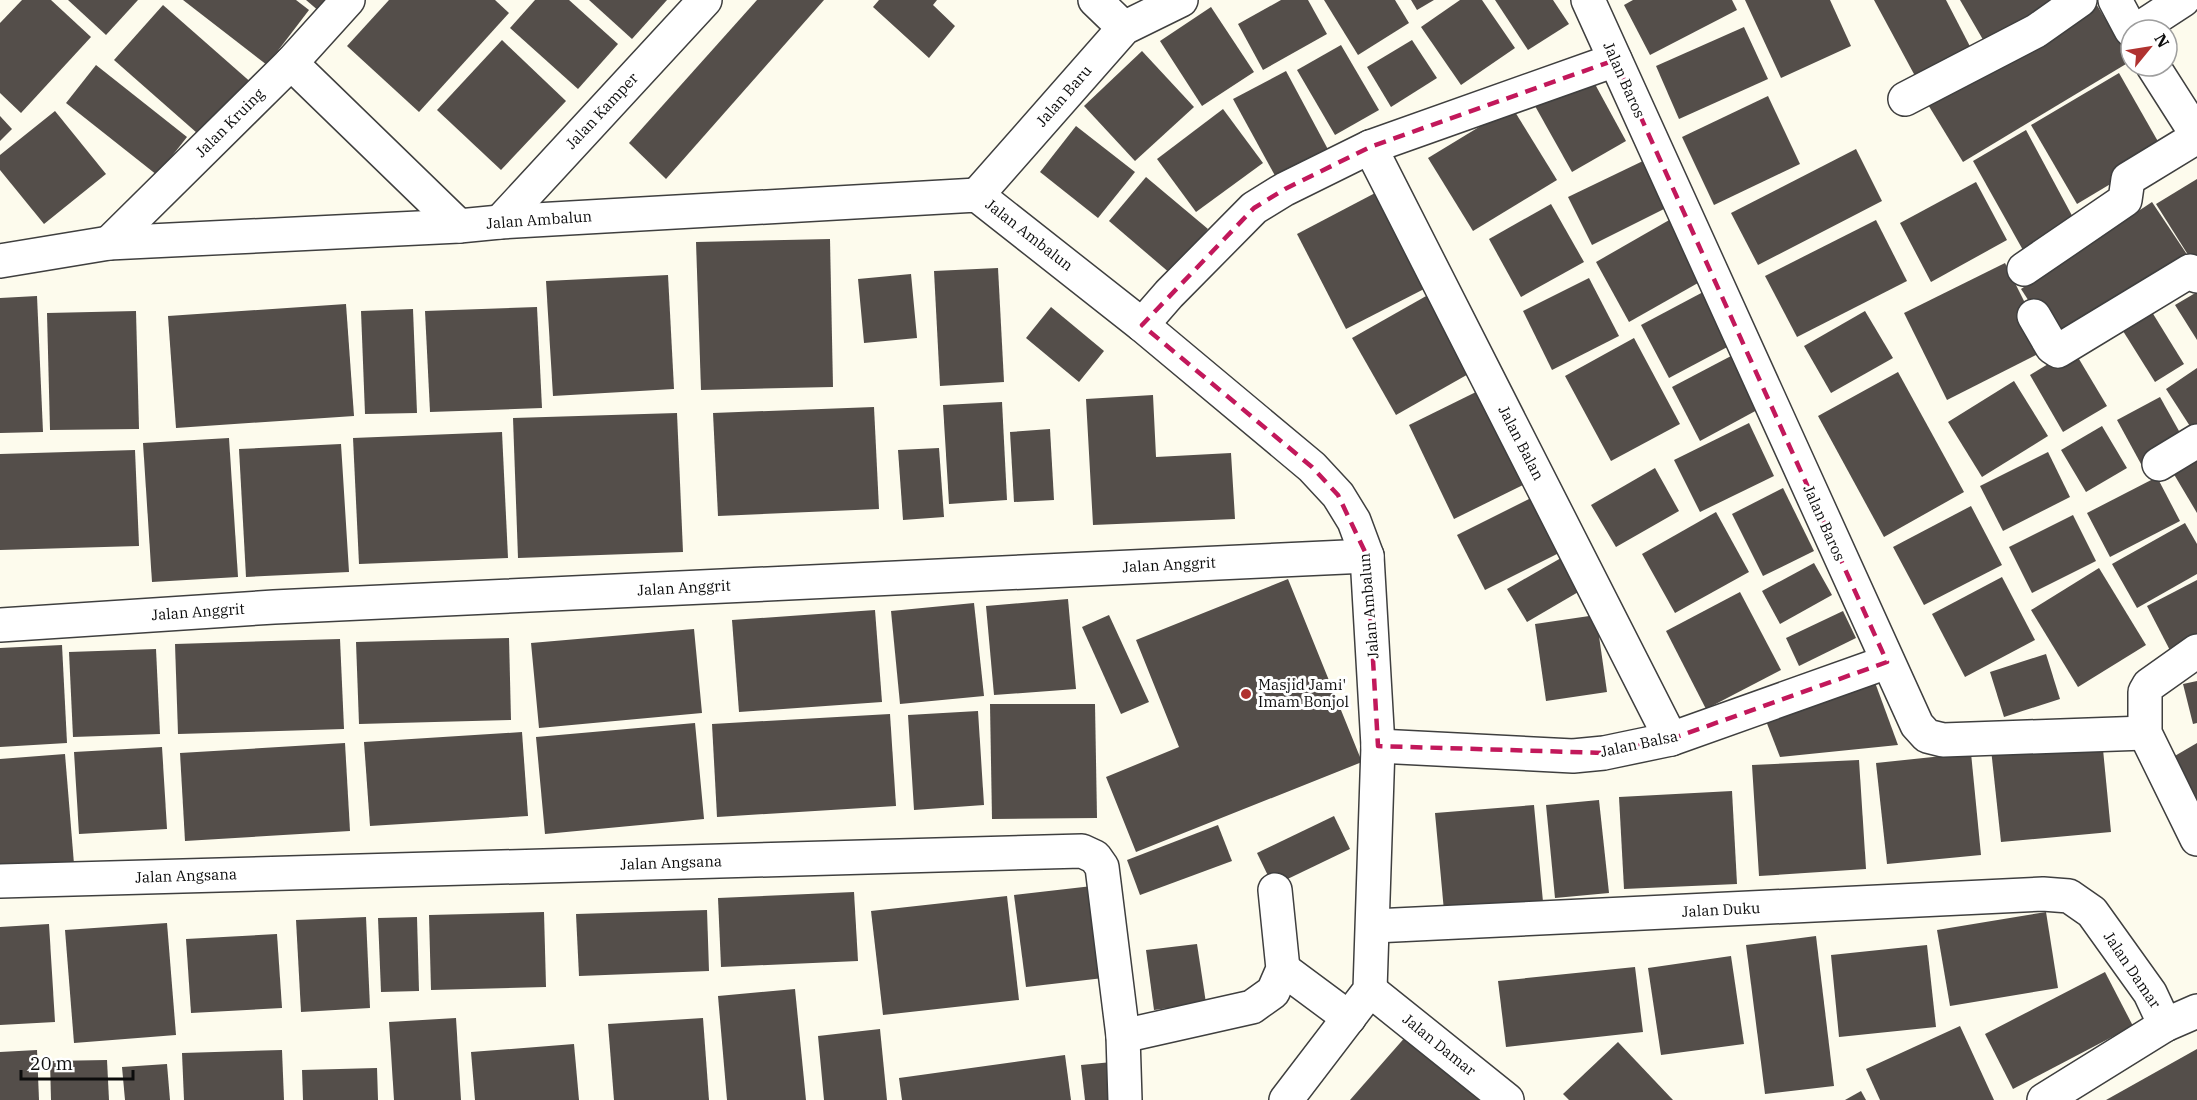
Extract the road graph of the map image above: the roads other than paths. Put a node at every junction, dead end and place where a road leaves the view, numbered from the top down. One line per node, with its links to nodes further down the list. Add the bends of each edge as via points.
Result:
1 (348, 0): 13 (street, Jalan Kruing)
2 (705, 0): 19 (street, Jalan Kamper)
3 (1095, 0): 11 (street)
4 (1181, 0): 11 (street)
5 (1588, 0): 12 (street, Jalan Baros)
6 (2080, 0): 15 (street, via 2036,31)
7 (2115, 0): 9 (street)
8 (2184, 0): 10 (street)
9 (2125, 18)
10 (2156, 18)
11 (1124, 27): 18 (street, Jalan Baru)
12 (1615, 60): 17 (street); 32 (street, Jalan Baros)
13 (291, 63): 20 (street); 21 (street, Jalan Kruing)
14 (2161, 78): 16 (street)
15 (1905, 99)
16 (2197, 136): 23 (street, via 2128,179 2125,200)
17 (1370, 147): 26 (street, via 1254,208); 34 (street, Jalan Balan)
18 (977, 195): 19 (street, Jalan Ambalun); 26 (street, Jalan Ambalun)
19 (500, 222): 20 (street, Jalan Ambalun)
20 (459, 226): 21 (street, Jalan Ambalun)
21 (109, 243): 22 (street, Jalan Ambalun)
22 (0, 261)
23 (2024, 269)
24 (2197, 276): 25 (street, via 2190,271 2058,351)
25 (2034, 316)
26 (1143, 326): 29 (street, Jalan Ambalun, via 1312,467 1338,495)
27 (2197, 441): 28 (street)
28 (2159, 464)
29 (1368, 556): 30 (street, Jalan Anggrit, via 274,607); 35 (street, Jalan Ambalun)
30 (0, 625)
31 (2197, 651): 33 (street, via 2149,685 2145,692)
32 (1887, 662): 33 (street, Jalan Baros, via 1917,725 1927,736 1943,740); 34 (street, Jalan Balsa)
33 (2145, 733): 36 (street)
34 (1671, 739): 35 (street, Jalan Balsa, via 1614,752 1573,756)
35 (1378, 746): 40 (street, Jalan Ambalun)
36 (2197, 839)
37 (0, 881): 46 (street, Jalan Angsana, via 1082,851 1095,856 1102,867)
38 (1275, 890): 41 (street)
39 (2069, 896): 40 (street, Jalan Duku, via 2043,894); 45 (street, Jalan Damar, via 2092,912 2150,993)
40 (1374, 926): 42 (street, Jalan Ambalun)
41 (1283, 969): 44 (street); 46 (street, via 1273,992 1252,1007)
42 (1370, 990): 44 (street); 49 (street, Jalan Damar)
43 (2197, 1011): 45 (street)
44 (1349, 1018): 48 (street)
45 (2165, 1025): 50 (street, Jalan Damar)
46 (1123, 1036): 47 (street, Jalan Angsana)
47 (1125, 1100)
48 (1286, 1100)
49 (1507, 1100)
50 (2044, 1100)

